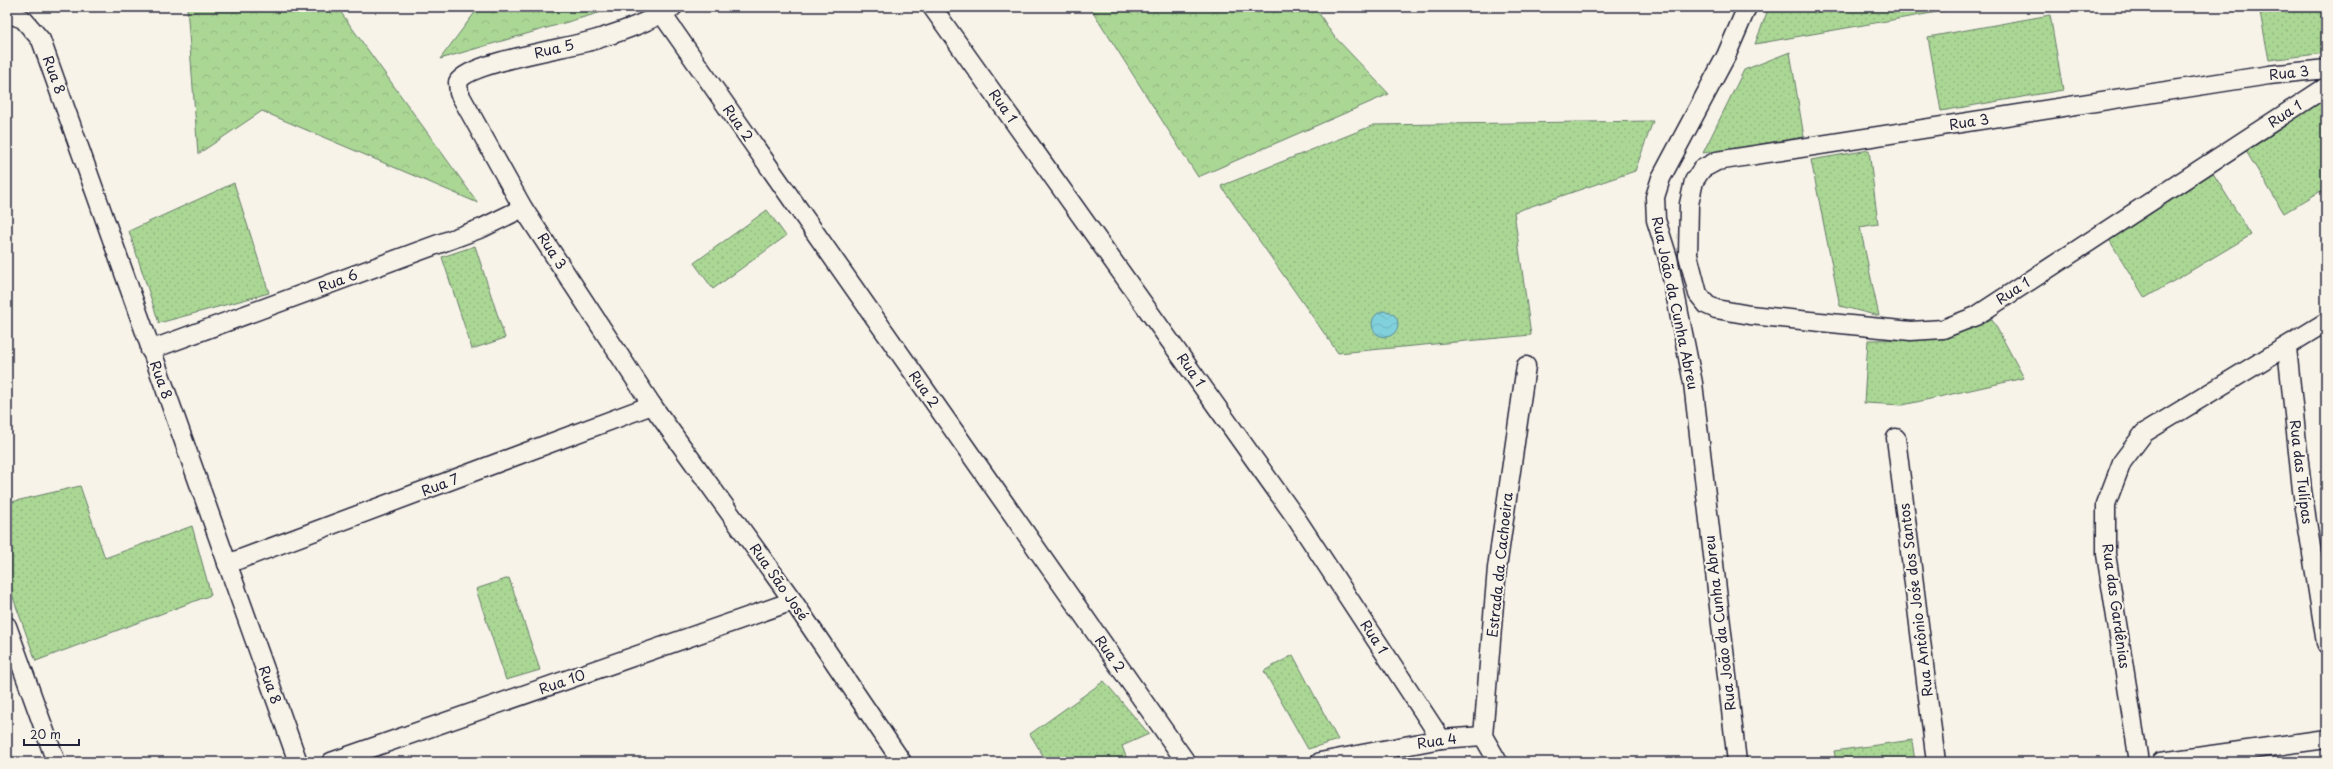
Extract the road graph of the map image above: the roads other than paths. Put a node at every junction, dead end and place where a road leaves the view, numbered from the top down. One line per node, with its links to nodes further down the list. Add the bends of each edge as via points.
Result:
1 (932, 7): 22 (street, Rua 1, via 1296,518)
2 (1747, 7): 10 (street, Rua João da Cunha Abreu, via 1726,56 1661,178 1655,196 1656,220)
3 (668, 11): 7 (street, Rua 5, via 593,40 480,69 460,79); 28 (street, Rua 2)
4 (7, 14): 13 (street, Rua 8, via 22,20 42,40)
5 (2326, 70): 9 (street, Rua 3, via 2268,75 1717,161 1702,169 1694,181 1689,204)
6 (2326, 87): 9 (street, Rua 1, via 1976,316 1943,329 1911,331 1716,310 1701,301)
7 (459, 93): 8 (street, Rua 3)
8 (523, 208): 13 (street, Rua 6, via 482,228); 15 (street, Rua 3)
9 (1688, 255): 10 (street)
10 (1668, 258): 31 (street, Rua João da Cunha Abreu, via 1693,383)
11 (2326, 322): 12 (street, Rua das Gardênias)
12 (2287, 348): 20 (street, Rua das Tulípas, via 2302,490); 33 (street, Rua das Gardênias, via 2144,433 2122,462 2106,504 2106,554)
13 (150, 350): 17 (street, Rua 8)
14 (1526, 366): 21 (street, Estrada da Cachoeira, via 1497,568)
15 (652, 405): 17 (street, Rua 7); 18 (street, Rua São José)
16 (1896, 438): 32 (street, Rua Antônio Jośe dos Santos)
17 (227, 564): 25 (street, Rua 8)
18 (793, 601): 26 (street, Rua 10); 27 (street, Rua São José)
19 (7, 626): 24 (street)
20 (2326, 643)
21 (1483, 736): 22 (street, Rua 4); 30 (street)
22 (1442, 739): 29 (street, Rua 4)
23 (2326, 739): 34 (street)
24 (56, 762)
25 (298, 762)
26 (331, 762)
27 (902, 762)
28 (1186, 762)
29 (1320, 762)
30 (1498, 762)
31 (1736, 762)
32 (1936, 762)
33 (2139, 762)
34 (2161, 762)

